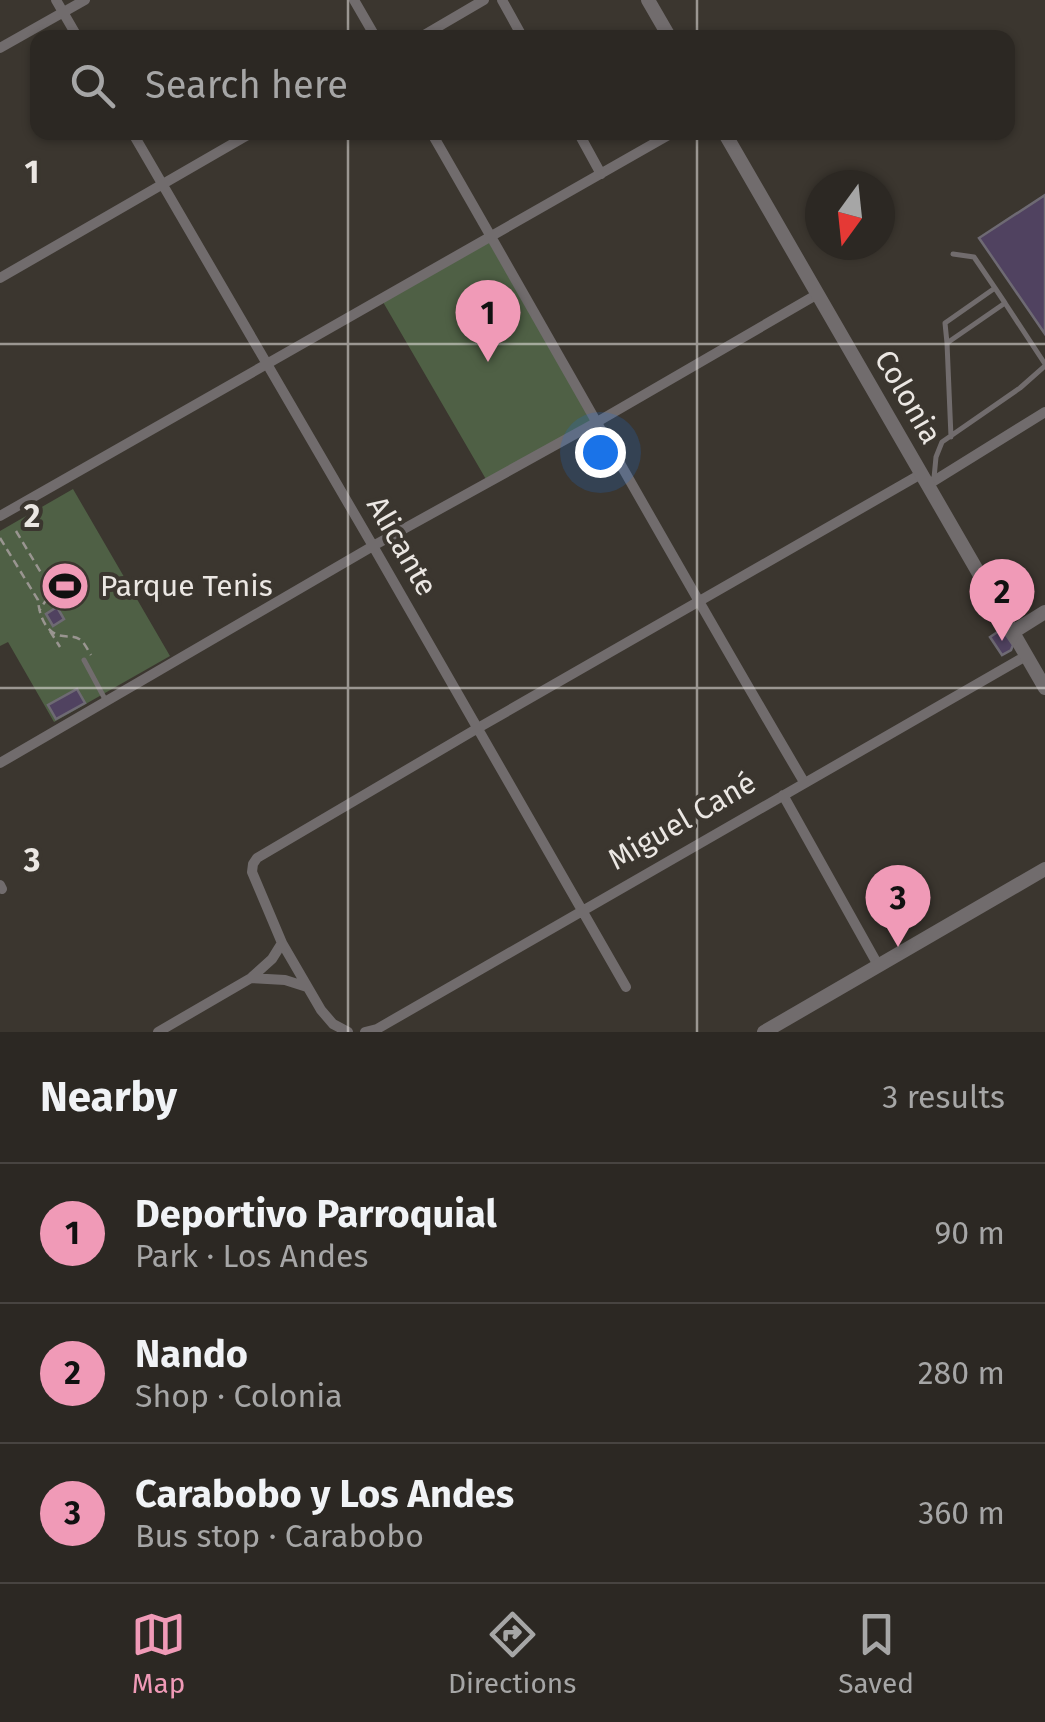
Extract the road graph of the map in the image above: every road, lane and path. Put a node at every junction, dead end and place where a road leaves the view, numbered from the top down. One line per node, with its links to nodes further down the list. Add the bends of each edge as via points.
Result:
1 (56, 0): 7 (street)
2 (85, 0): 7 (street)
3 (354, 0): 10 (street)
4 (484, 0): 11 (street)
5 (502, 0): 12 (street)
6 (648, 0): 13 (street)
7 (64, 12): 8 (street); 9 (street)
8 (32, 30)
9 (74, 30)
10 (371, 30)
11 (432, 30)
12 (519, 30)
13 (665, 30)
14 (30, 31): 15 (street)
15 (0, 48)
16 (137, 140): 23 (street, Alicante)
17 (239, 140): 23 (street)
18 (436, 140): 24 (street)
19 (582, 140): 22 (street)
20 (660, 140): 22 (street)
21 (729, 140): 28 (street, Colonia)
22 (601, 174): 24 (street)
23 (162, 185): 26 (street); 32 (street, Alicante)
24 (491, 237): 32 (street); 34 (street)
25 (953, 254): 27 (lane, via 974,257)
26 (0, 278)
27 (995, 288): 29 (lane); 30 (lane, via 945,323)
28 (816, 295): 34 (street); 36 (street, Colonia)
29 (1005, 303): 30 (lane); 31 (lane)
30 (947, 343): 35 (lane)
31 (1045, 365): 35 (lane)
32 (268, 366): 37 (street); 40 (street, Alicante)
33 (1045, 412): 36 (street)
34 (597, 422): 40 (street); 41 (street)
35 (951, 436): 36 (lane, via 939,446)
36 (928, 480): 41 (street); 45 (street, Colonia)
37 (0, 516)
38 (16, 531): 42 (path, via 52,590)
39 (0, 538): 42 (path)
40 (373, 546): 51 (street); 52 (street, Alicante)
41 (698, 602): 52 (street); 54 (street)
42 (39, 611): 44 (path)
43 (1045, 612): 45 (street)
44 (48, 628): 46 (path); 47 (path, via 84,642)
45 (1013, 632): 48 (street, Colonia)
46 (60, 647)
47 (90, 654)
48 (1026, 656): 50 (street, Colonia); 54 (street, Miguel Cané)
49 (84, 660): 51 (lane)
50 (1045, 688)
51 (106, 702): 53 (street)
52 (478, 728): 57 (street, Alicante); 58 (street, via 256,858 252,872)
53 (0, 763)
54 (804, 782): 55 (street, Miguel Cané)
55 (782, 795): 57 (street, Miguel Cané); 59 (street)
56 (1045, 869): 59 (street)
57 (582, 911): 62 (street, Alicante); 65 (street, Miguel Cané)
58 (282, 944): 60 (street); 61 (street)
59 (878, 965): 66 (street)
60 (251, 978): 61 (street); 63 (street)
61 (308, 987): 64 (street, via 332,1024)
62 (626, 988)
63 (158, 1032)
64 (348, 1032)
65 (365, 1032)
66 (764, 1032)

